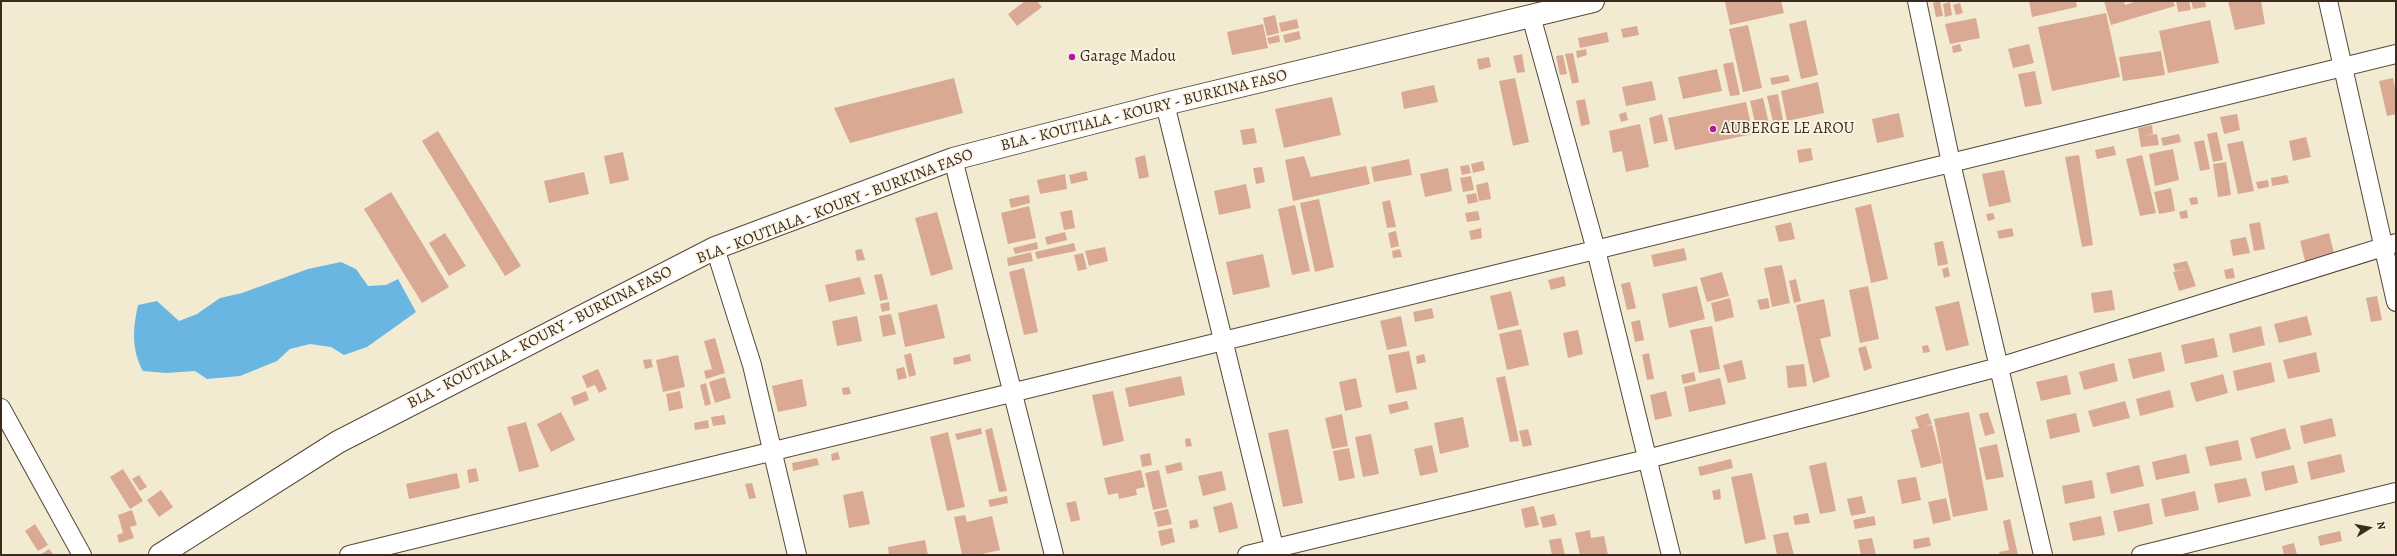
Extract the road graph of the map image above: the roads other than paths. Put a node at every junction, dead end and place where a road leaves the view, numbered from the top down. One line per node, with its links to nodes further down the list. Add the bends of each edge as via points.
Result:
1 (1593, 1): 4 (main road, BLA - KOUTIALA - KOURY - BURKINA FASO)
2 (1917, 1): 9 (street)
3 (2328, 1): 6 (street)
4 (1531, 16): 7 (main road, BLA - KOUTIALA - KOURY - BURKINA FASO); 12 (street)
5 (2396, 54): 6 (street)
6 (2343, 67): 9 (street); 10 (street)
7 (1165, 104): 8 (main road, BLA - KOUTIALA - KOURY - BURKINA FASO); 14 (street)
8 (953, 159): 11 (main road, BLA - KOUTIALA - KOURY - BURKINA FASO); 16 (street)
9 (1951, 163): 12 (street); 15 (street)
10 (2389, 244): 13 (street); 15 (street)
11 (715, 248): 18 (street, via 752,365); 23 (main road, BLA - KOUTIALA - KOURY - BURKINA FASO, via 338,442)
12 (1596, 250): 14 (street); 19 (street)
13 (2396, 302)
14 (1224, 341): 16 (street); 21 (street)
15 (1999, 366): 19 (street); 29 (street)
16 (1012, 393): 18 (street); 26 (street)
17 (1, 408): 22 (street)
18 (772, 452): 24 (street); 25 (street)
19 (1647, 459): 21 (street); 28 (street)
20 (2396, 492): 30 (street)
21 (1276, 552): 27 (street)
22 (82, 555)
23 (160, 555)
24 (350, 555)
25 (797, 555)
26 (1054, 555)
27 (1247, 555)
28 (1671, 555)
29 (2043, 555)
30 (2141, 555)

